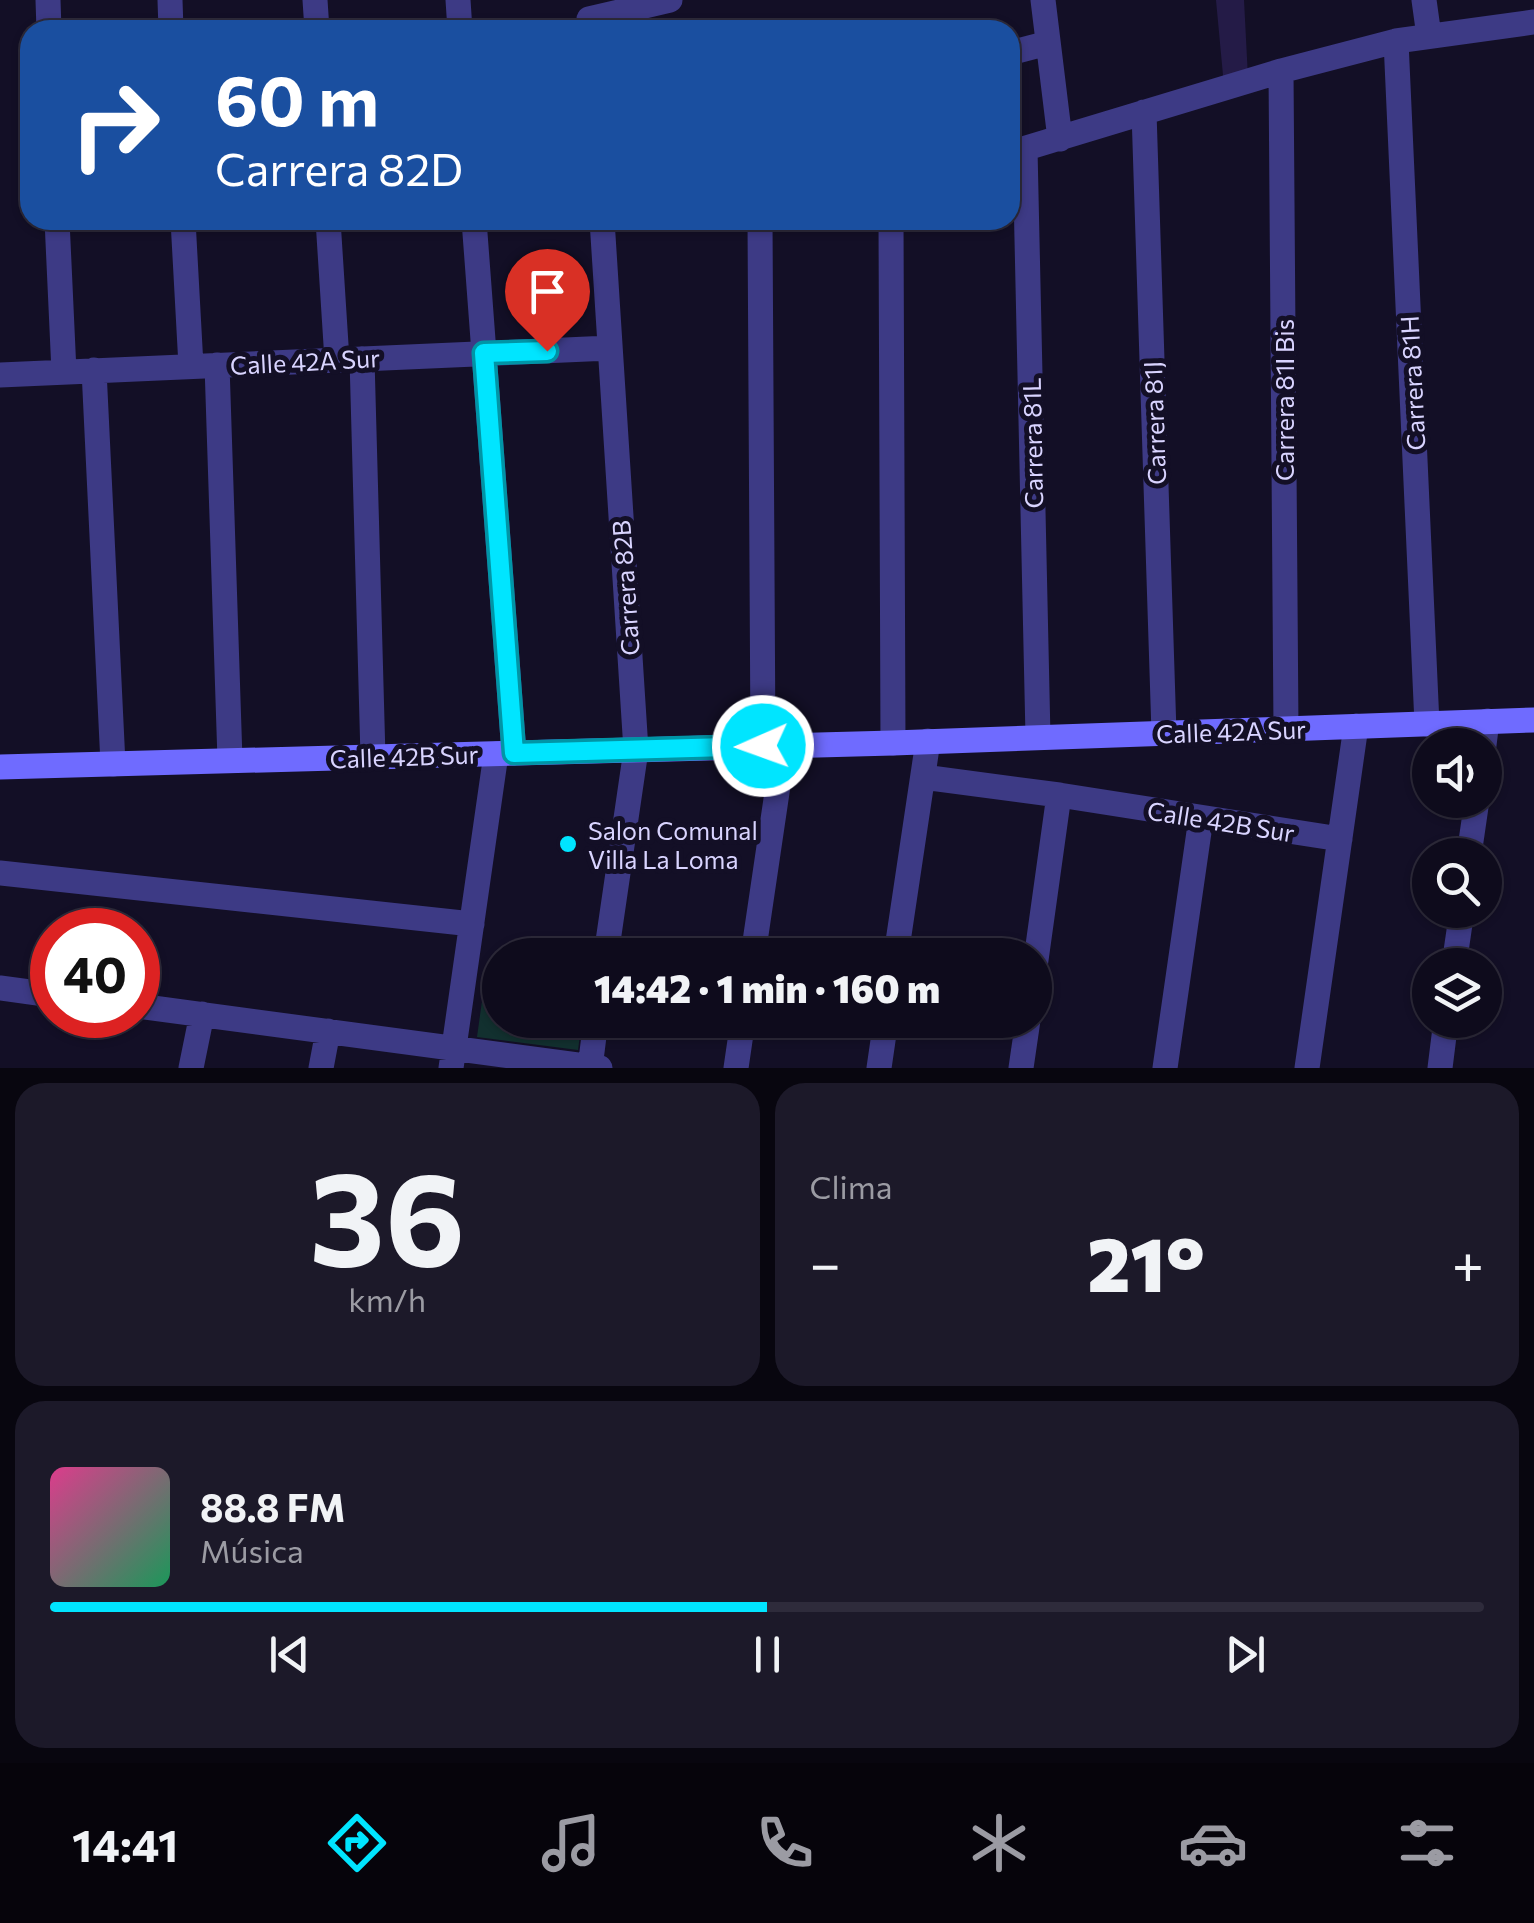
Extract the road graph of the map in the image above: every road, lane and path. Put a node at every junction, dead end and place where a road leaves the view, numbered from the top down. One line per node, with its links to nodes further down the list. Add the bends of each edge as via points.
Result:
1 (670, 0): 4 (street)
2 (1043, 0): 9 (street)
3 (1424, 0): 6 (street)
4 (588, 16)
5 (1534, 22): 6 (street); 7 (street)
6 (1428, 36): 8 (street)
7 (1534, 36)
8 (1396, 41): 11 (street); 31 (street, Carrera 81H)
9 (1048, 43): 10 (street); 13 (street)
10 (1020, 50)
11 (1281, 72): 12 (street); 34 (street, Carrera 81I Bis)
12 (1144, 112): 13 (street); 36 (street, Carrera 81J)
13 (1060, 139): 14 (street)
14 (1020, 150)
15 (1020, 210): 37 (street, Carrera 81L)
16 (57, 230): 28 (street)
17 (184, 230): 26 (street)
18 (330, 230): 25 (street)
19 (475, 230): 24 (street)
20 (603, 230): 23 (street, Carrera 82B)
21 (760, 230): 40 (street)
22 (891, 230): 38 (street)
23 (610, 348): 24 (street, Calle 42A Sur); 41 (street, Carrera 82B)
24 (484, 353): 25 (street, Calle 42A Sur); 42 (street)
25 (349, 359): 26 (street, Calle 42A Sur); 43 (street)
26 (204, 366): 27 (street, Calle 42A Sur); 44 (street)
27 (94, 370): 28 (street, Calle 42A Sur); 45 (street)
28 (64, 372): 29 (street, Calle 42A Sur)
29 (0, 374)
30 (1534, 720): 35 (street, Calle 42A Sur)
31 (1427, 724): 32 (street, Calle 42A Sur); 33 (street, Calle 42A Sur)
32 (1356, 726): 34 (street, Calle 42A Sur); 50 (street)
33 (1453, 728)
34 (1286, 729): 36 (street, Calle 42A Sur)
35 (1502, 729)
36 (1164, 734): 37 (street, Calle 42A Sur)
37 (1038, 738): 39 (street, Calle 42A Sur)
38 (893, 742): 39 (street, Calle 42B Sur); 40 (street, Calle 42B Sur)
39 (928, 742): 47 (street)
40 (774, 746): 41 (street, Calle 42B Sur); 54 (street)
41 (636, 750): 42 (street, Calle 42B Sur); 53 (street, Carrera 82B)
42 (505, 753): 43 (street, Calle 42B Sur); 52 (street)
43 (373, 757): 44 (street, Calle 42B Sur)
44 (230, 760): 45 (street, Calle 42B Sur)
45 (113, 764): 46 (street, Calle 42B Sur)
46 (0, 767)
47 (923, 777): 48 (street, Calle 42B Sur); 55 (street)
48 (1058, 795): 49 (street, Calle 42B Sur); 56 (street)
49 (1201, 818): 50 (street, Calle 42B Sur); 74 (street)
50 (1340, 839): 75 (street)
51 (0, 873): 52 (street)
52 (472, 924): 67 (street)
53 (608, 938)
54 (755, 938)
55 (899, 938)
56 (1039, 938)
57 (0, 988): 58 (street)
58 (30, 991)
59 (160, 1009): 60 (street)
60 (202, 1014): 61 (street); 68 (street)
61 (328, 1031): 67 (street); 69 (street)
62 (595, 1038): 70 (street)
63 (740, 1038): 71 (street)
64 (883, 1038): 72 (street)
65 (1025, 1038): 73 (street)
66 (1444, 1038): 76 (street)
67 (453, 1058): 70 (street)
68 (191, 1068)
69 (321, 1068)
70 (593, 1068)
71 (736, 1068)
72 (879, 1068)
73 (1021, 1068)
74 (1165, 1068)
75 (1306, 1068)
76 (1440, 1068)

